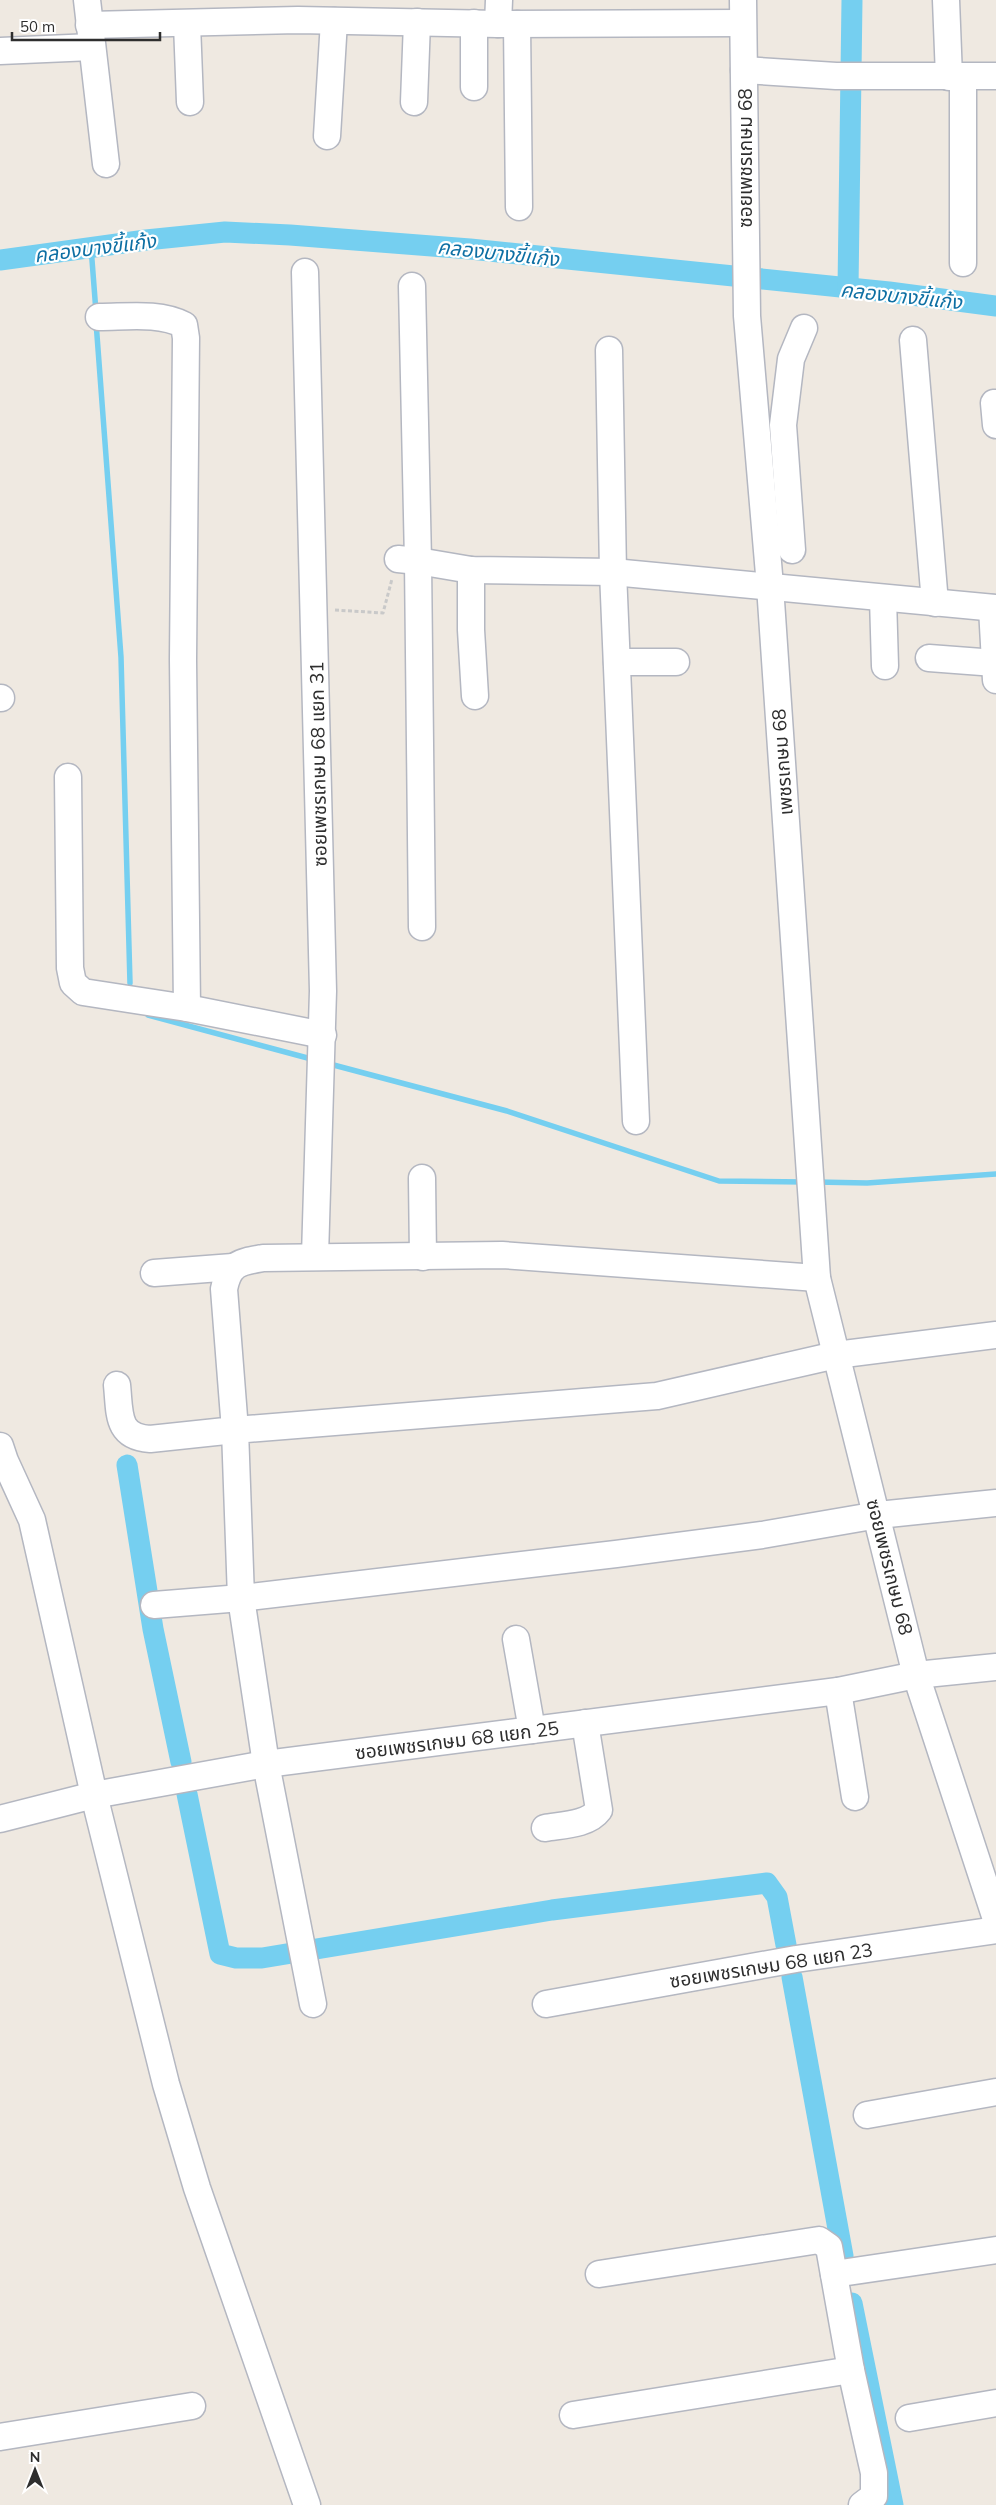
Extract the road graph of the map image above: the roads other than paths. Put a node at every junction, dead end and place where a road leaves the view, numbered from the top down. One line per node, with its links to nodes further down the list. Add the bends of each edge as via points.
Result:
1 (87, 0): 8 (street)
2 (946, 0): 12 (street)
3 (743, 11): 4 (street); 10 (street, ซอยเพชรเกษม 68)
4 (497, 18): 6 (street); 13 (street); 18 (street)
5 (334, 21): 6 (street); 7 (street); 16 (street)
6 (417, 22): 15 (street)
7 (187, 24): 8 (street); 14 (street)
8 (90, 36): 9 (street); 17 (street)
9 (0, 51)
10 (744, 70): 12 (street, via 836,76); 22 (street, ซอยเพชรเกษม 68)
11 (996, 76): 12 (street)
12 (956, 77): 19 (street)
13 (474, 87)
14 (190, 102)
15 (414, 102)
16 (327, 136)
17 (106, 164)
18 (519, 207)
19 (964, 263)
20 (305, 272): 47 (street, ซอยเพชรเกษม 68 แยก 31)
21 (412, 286): 30 (street)
22 (747, 316): 27 (street, เพชรเกษม 68)
23 (99, 317): 46 (street, via 155,316 172,319 184,325 186,338 183,660)
24 (804, 328): 28 (street, via 791,359)
25 (913, 340): 35 (street)
26 (609, 350): 32 (street)
27 (756, 423): 28 (street); 33 (street, เพชรเกษม 68)
28 (783, 425): 29 (street)
29 (792, 550)
30 (408, 560): 31 (street); 45 (street)
31 (471, 570): 32 (street); 43 (street)
32 (613, 572): 33 (street); 38 (street)
33 (770, 586): 34 (street); 50 (street, เพชรเกษม 68)
34 (883, 598): 35 (street); 41 (street)
35 (935, 603): 36 (street)
36 (994, 608): 40 (street)
37 (929, 658): 40 (street)
38 (617, 662): 39 (street); 48 (street)
39 (676, 662)
40 (995, 663): 42 (street)
41 (885, 666)
42 (996, 680)
43 (475, 696)
44 (68, 777): 46 (street, via 70,968 74,983 83,992)
45 (422, 927)
46 (187, 1008): 47 (street)
47 (323, 1035): 51 (street, ซอยเพชรเกษม 68 แยก 31)
48 (636, 1121)
49 (422, 1178): 52 (street)
50 (814, 1208): 55 (street, ซอยเพชรเกษม 68)
51 (316, 1256): 52 (street); 53 (street, via 263,1258)
52 (423, 1257): 55 (street, via 502,1255)
53 (233, 1267): 54 (street); 59 (street, via 227,1274 224,1289)
54 (154, 1273)
55 (817, 1278): 57 (street, ซอยเพชรเกษม 68)
56 (996, 1335): 57 (street)
57 (836, 1355): 59 (street, via 657,1396); 62 (street, ซอยเพชรเกษม 68)
58 (116, 1385): 59 (street, via 121,1420 129,1434 136,1438 150,1440)
59 (236, 1430): 63 (street)
60 (0, 1446): 72 (street, via 32,1520)
61 (996, 1503): 62 (street)
62 (878, 1516): 63 (street, via 762,1535); 67 (street, ซอยเพชรเกษม 68)
63 (240, 1598): 64 (street); 71 (street)
64 (154, 1606)
65 (516, 1639): 70 (street)
66 (996, 1667): 67 (street, ซอยเพชรเกษม 68 แยก 25)
67 (916, 1675): 68 (street, ซอยเพชรเกษม 68 แยก 25); 76 (street, ซอยเพชรเกษม 68)
68 (838, 1691): 69 (street, ซอยเพชรเกษม 68 แยก 25); 73 (street)
69 (585, 1723): 70 (street, ซอยเพชรเกษม 68 แยก 25); 75 (street, via 599,1810 596,1815 582,1821)
70 (532, 1730): 71 (street, ซอยเพชรเกษม 68 แยก 25)
71 (266, 1764): 72 (street, ซอยเพชรเกษม 68 แยก 25); 78 (street)
72 (94, 1795): 74 (street, ซอยเพชรเกษม 68 แยก 25); 91 (street, via 166,2084 197,2188)
73 (855, 1797)
74 (0, 1819)
75 (545, 1828)
76 (996, 1919)
77 (996, 1930): 79 (street, ซอยเพชรเกษม 68 แยก 23, via 796,1959)
78 (313, 2004)
79 (546, 2004)
80 (996, 2092): 81 (street)
81 (868, 2115)
82 (996, 2250): 84 (street)
83 (599, 2274): 84 (street, via 819,2240 829,2247)
84 (834, 2274): 85 (street)
85 (851, 2370): 88 (street); 92 (street, via 874,2473 874,2496)
86 (996, 2403): 89 (street)
87 (192, 2406): 90 (street)
88 (573, 2415)
89 (909, 2418)
90 (0, 2437)
91 (307, 2505)
92 (862, 2505)

